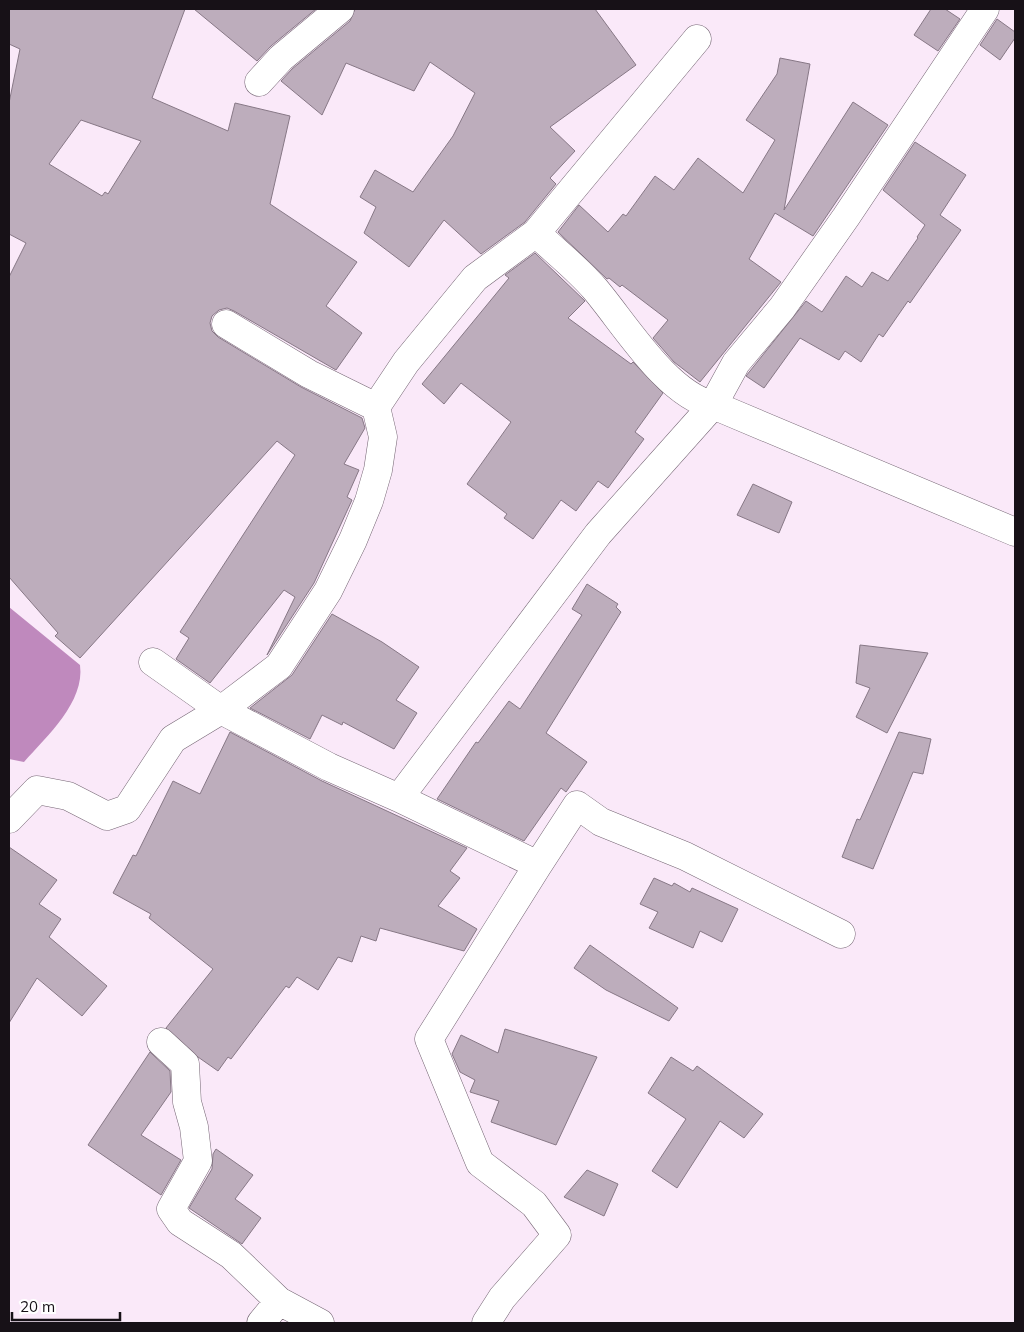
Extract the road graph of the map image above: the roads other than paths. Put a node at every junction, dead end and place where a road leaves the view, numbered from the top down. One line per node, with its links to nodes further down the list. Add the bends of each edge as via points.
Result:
1 (340, 9): 4 (street, via 281,58)
2 (985, 9): 7 (street, via 782,308 736,363)
3 (697, 39): 5 (street)
4 (259, 82)
5 (536, 233): 7 (street, via 594,288 636,343 665,373 700,402); 8 (street, via 475,278 406,362)
6 (226, 324): 8 (street, via 309,374)
7 (713, 405): 9 (street); 12 (street, via 598,534)
8 (376, 407): 11 (street, via 383,437 378,470 356,532 328,591 279,666)
9 (1015, 532)
10 (153, 662): 11 (street)
11 (221, 710): 12 (street, via 329,767); 13 (street, via 173,739 127,809 108,816 68,796 37,790)
12 (399, 798): 14 (street)
13 (9, 819)
14 (538, 865): 15 (street, via 577,805 601,822 685,856); 20 (street, via 429,1039 480,1163 534,1204 558,1234 502,1298)
15 (841, 934)
16 (161, 1042): 17 (street, via 185,1064 187,1102 198,1161 171,1209 180,1222 231,1255)
17 (279, 1301): 18 (street); 19 (street)
18 (261, 1323)
19 (320, 1323)
20 (486, 1323)

